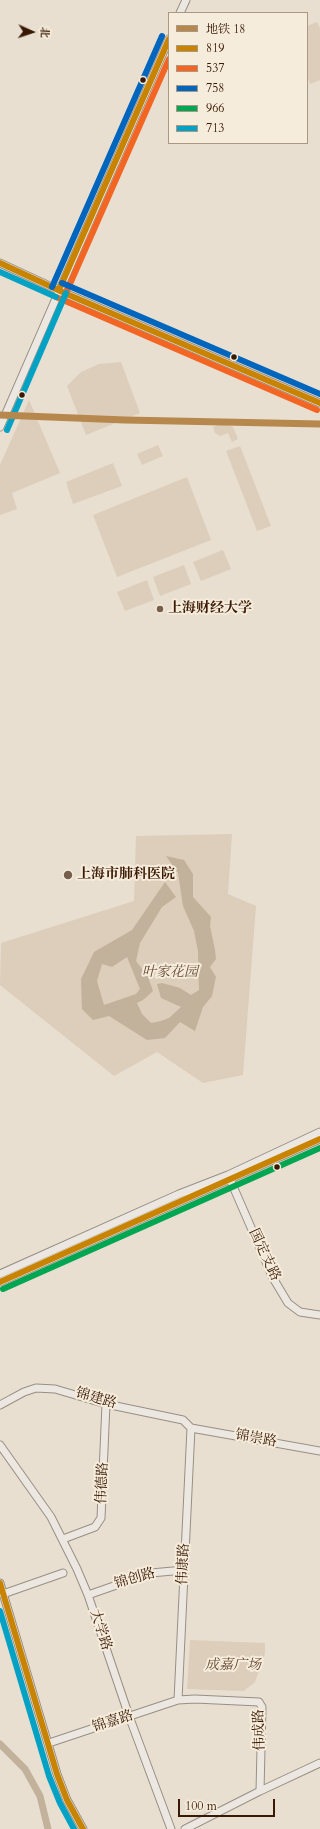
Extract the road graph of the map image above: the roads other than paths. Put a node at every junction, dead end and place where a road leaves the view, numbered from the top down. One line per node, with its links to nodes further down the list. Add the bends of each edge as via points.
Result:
1 (186, 0): 2 (street)
2 (180, 12)
3 (168, 41): 5 (street)
4 (0, 263): 5 (street)
5 (59, 290): 6 (street); 7 (street)
6 (320, 403)
7 (0, 427)
8 (320, 1132): 10 (street)
9 (320, 1139): 10 (street)
10 (230, 1177): 11 (street, via 179,1194); 12 (street); 13 (street, 国定支路, via 274,1278 288,1303 300,1312)
11 (0, 1274)
12 (0, 1282)
13 (320, 1315)
14 (106, 1404): 15 (street, 锦建路, via 72,1392 36,1388); 16 (street, 锦建路, via 183,1420); 19 (street, 伟德路, via 101,1518 95,1527)
15 (0, 1405)
16 (191, 1428): 18 (street, 锦崇路); 20 (street, 伟康路)
17 (0, 1445): 19 (street, 大学路, via 40,1500)
18 (320, 1451)
19 (63, 1539): 24 (street, 大学路)
20 (184, 1570): 24 (street, 锦创路, via 151,1573); 25 (street, 伟康路)
21 (63, 1573): 23 (street)
22 (0, 1583): 23 (street)
23 (4, 1594): 27 (street)
24 (88, 1595): 26 (street, 大学路)
25 (178, 1700): 26 (street, 锦嘉路); 29 (street, 伟成路, via 261,1704)
26 (129, 1716): 27 (street, 锦嘉路); 31 (street, 大学路)
27 (49, 1743): 30 (street, via 62,1789)
28 (320, 1763): 29 (street)
29 (260, 1790): 32 (street)
30 (83, 1829)
31 (171, 1829)
32 (185, 1829)

